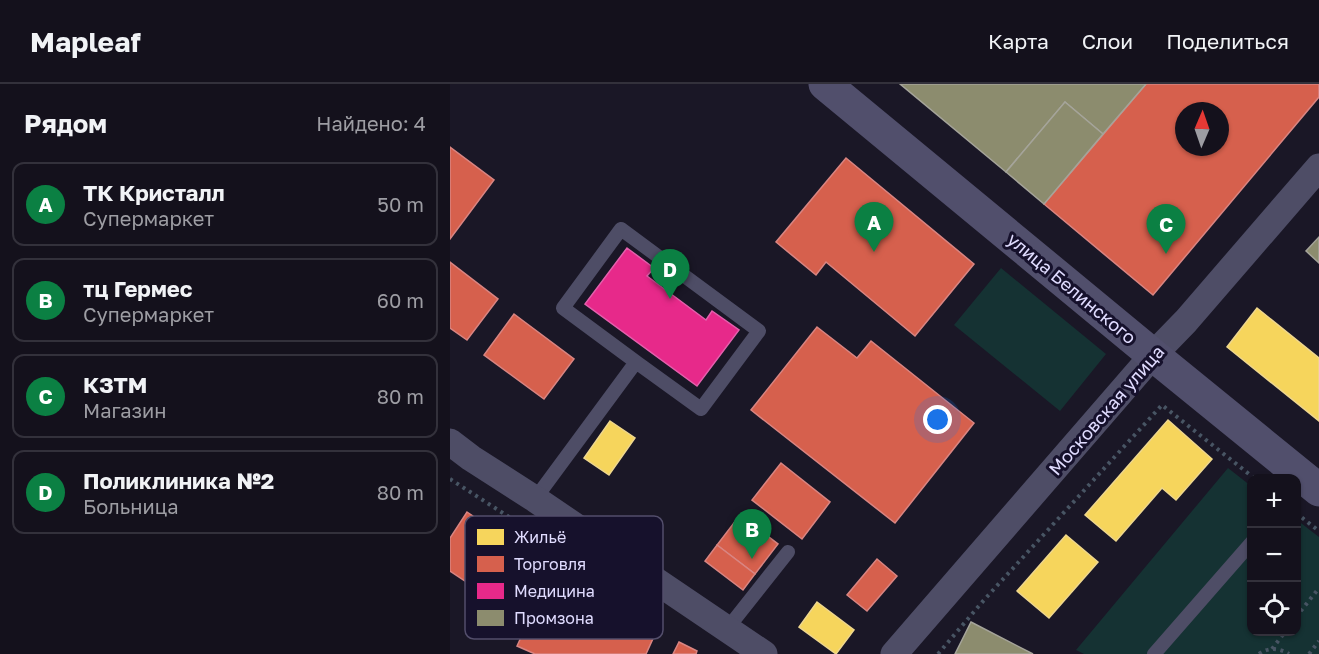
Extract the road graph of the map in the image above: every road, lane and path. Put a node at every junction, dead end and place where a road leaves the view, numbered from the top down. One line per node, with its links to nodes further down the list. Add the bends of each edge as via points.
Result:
1 (825, 84): 3 (street, улица Белинского)
2 (1319, 167): 3 (street, Московская улица)
3 (1153, 355): 7 (street, улица Белинского); 21 (street, Московская улица)
4 (636, 362): 4 (lane, via 563,308 621,229 759,331 701,409); 8 (lane)
5 (450, 442): 8 (street)
6 (1249, 474): 23 (path, via 1162,405)
7 (1307, 487)
8 (535, 499): 9 (street)
9 (560, 516)
10 (1301, 517): 11 (path)
11 (1319, 531)
12 (1247, 547): 24 (lane)
13 (788, 552): 17 (lane)
14 (663, 586): 17 (street)
15 (1319, 588): 16 (path)
16 (1301, 611)
17 (727, 629): 22 (street)
18 (1282, 636): 20 (path)
19 (1319, 640): 27 (path)
20 (1272, 649): 25 (path); 26 (path)
21 (897, 653)
22 (764, 654)
23 (938, 654)
24 (1154, 654)
25 (1259, 654)
26 (1289, 654)
27 (1309, 654)

